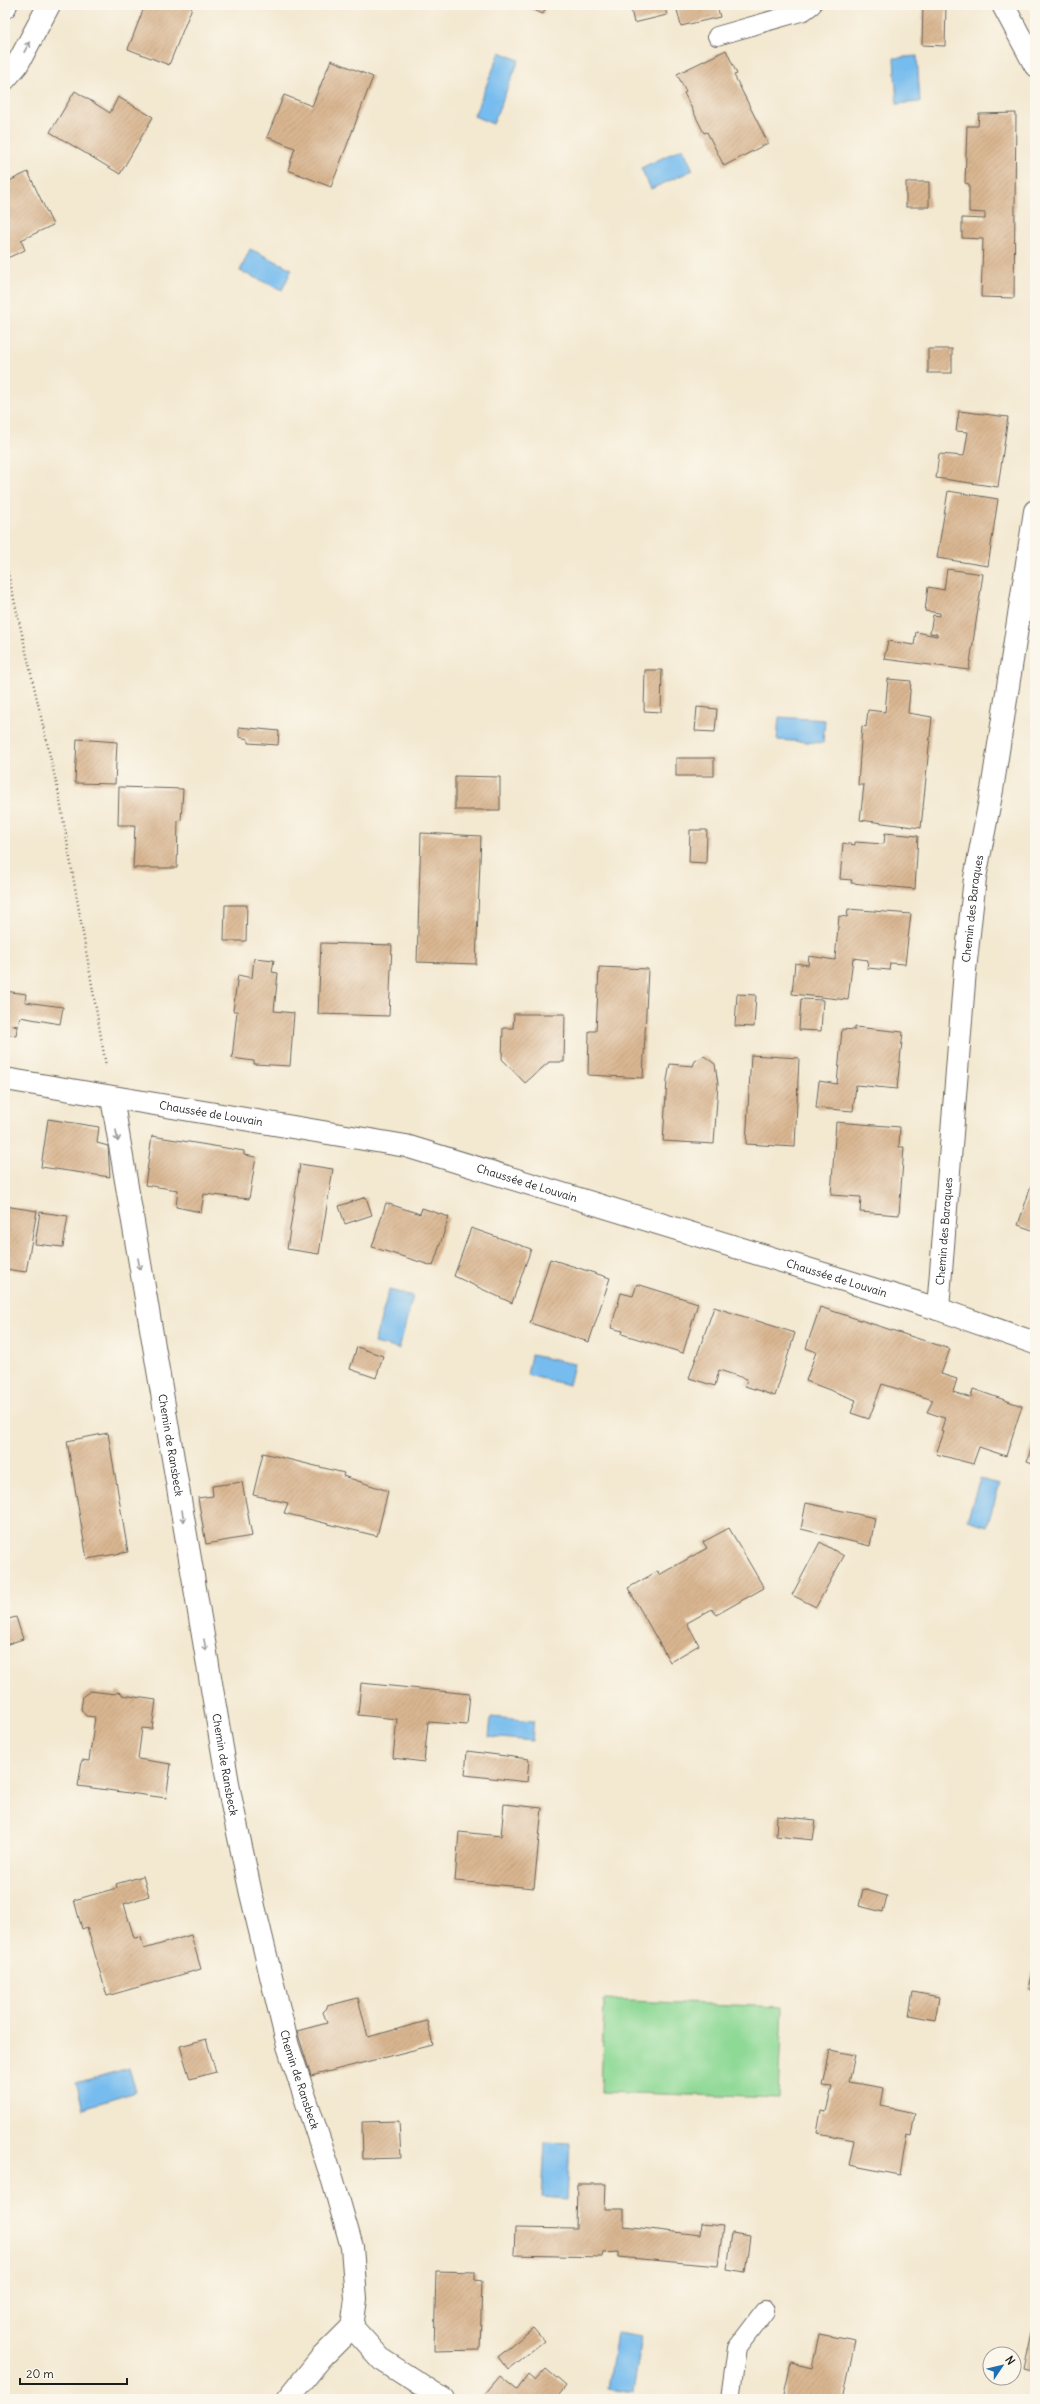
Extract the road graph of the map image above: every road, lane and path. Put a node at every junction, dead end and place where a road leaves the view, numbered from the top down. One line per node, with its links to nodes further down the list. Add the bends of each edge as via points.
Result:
1 (49, 5): 6 (street, one-way to 1, via 17,65)
2 (812, 5): 4 (lane, via 804,11)
3 (1003, 5): 5 (street)
4 (717, 36)
5 (1035, 65)
6 (5, 79)
7 (1035, 511): 11 (street, Chemin des Baraques, via 992,790 975,878 965,970)
8 (5, 560): 10 (path, via 59,794)
9 (5, 1079): 10 (street, Chaussée de Louvain)
10 (112, 1098): 11 (street, Chaussée de Louvain, via 406,1146); 14 (street, Chemin de Ransbeck, one-way to 14, via 230,1795 252,1901 288,2046 352,2247 356,2299)
11 (938, 1309): 12 (street, Chaussée de Louvain)
12 (1035, 1343)
13 (765, 2311): 17 (lane, via 737,2348)
14 (352, 2327): 15 (street, via 321,2358); 16 (street, via 382,2360)
15 (288, 2399)
16 (443, 2399)
17 (730, 2399)

